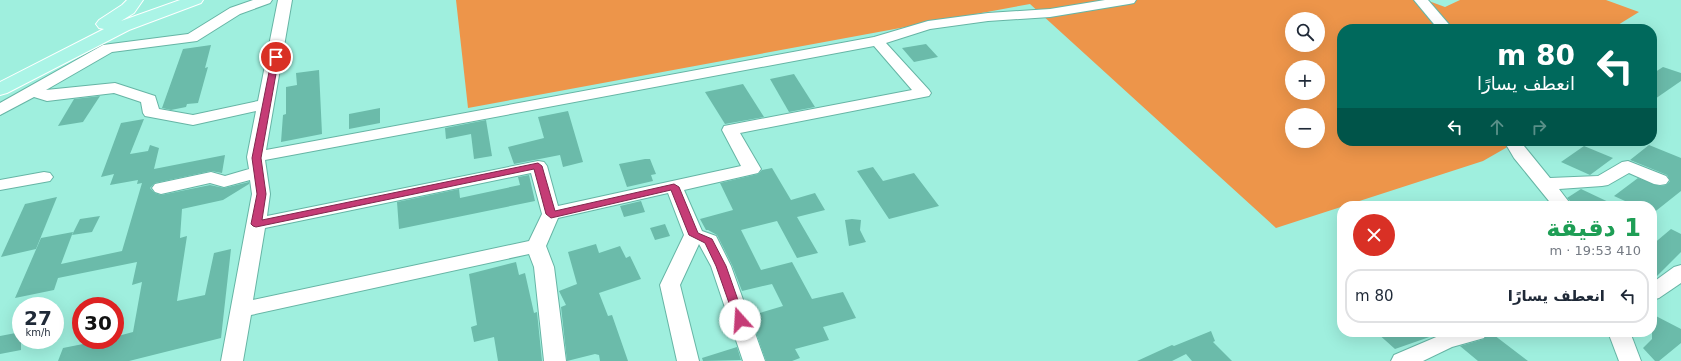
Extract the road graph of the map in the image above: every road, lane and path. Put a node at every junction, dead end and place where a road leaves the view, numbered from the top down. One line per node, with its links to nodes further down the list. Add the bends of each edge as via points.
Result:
1 (135, 0): 9 (main road, via 128,9 106,24)
2 (195, 0): 10 (main road, via 122,26)
3 (265, 0): 11 (street, via 235,11 192,38 108,48)
4 (285, 0): 12 (street)
5 (1129, 0): 8 (street, via 1050,13 988,17 928,25)
6 (1421, 0): 7 (street)
7 (1442, 24)
8 (877, 41): 15 (street); 20 (street, via 923,93 730,130 752,169)
9 (0, 78)
10 (0, 89)
11 (32, 91): 12 (street, via 47,96 115,88 149,99 152,113 192,120); 13 (street)
12 (267, 104): 15 (street)
13 (0, 110)
14 (1515, 146): 18 (street)
15 (257, 165): 21 (street, via 224,182 211,177); 24 (street, via 261,194)
16 (44, 176): 19 (street)
17 (1660, 180): 18 (street, via 1628,166 1602,181)
18 (1546, 184): 22 (street)
19 (0, 185)
20 (674, 187): 23 (street); 25 (street)
21 (161, 188)
22 (1559, 201)
23 (551, 214): 24 (street, via 538,166); 26 (street)
24 (256, 224): 29 (street)
25 (694, 235): 34 (street, via 670,285); 35 (street, via 709,241 721,266)
26 (536, 246): 29 (street); 33 (street, via 544,268)
27 (1681, 272): 28 (street)
28 (1657, 290)
29 (241, 310): 32 (street)
30 (1459, 337): 36 (street)
31 (1621, 337): 37 (street)
32 (232, 361)
33 (555, 361)
34 (688, 361)
35 (754, 361)
36 (1402, 361)
37 (1630, 361)

